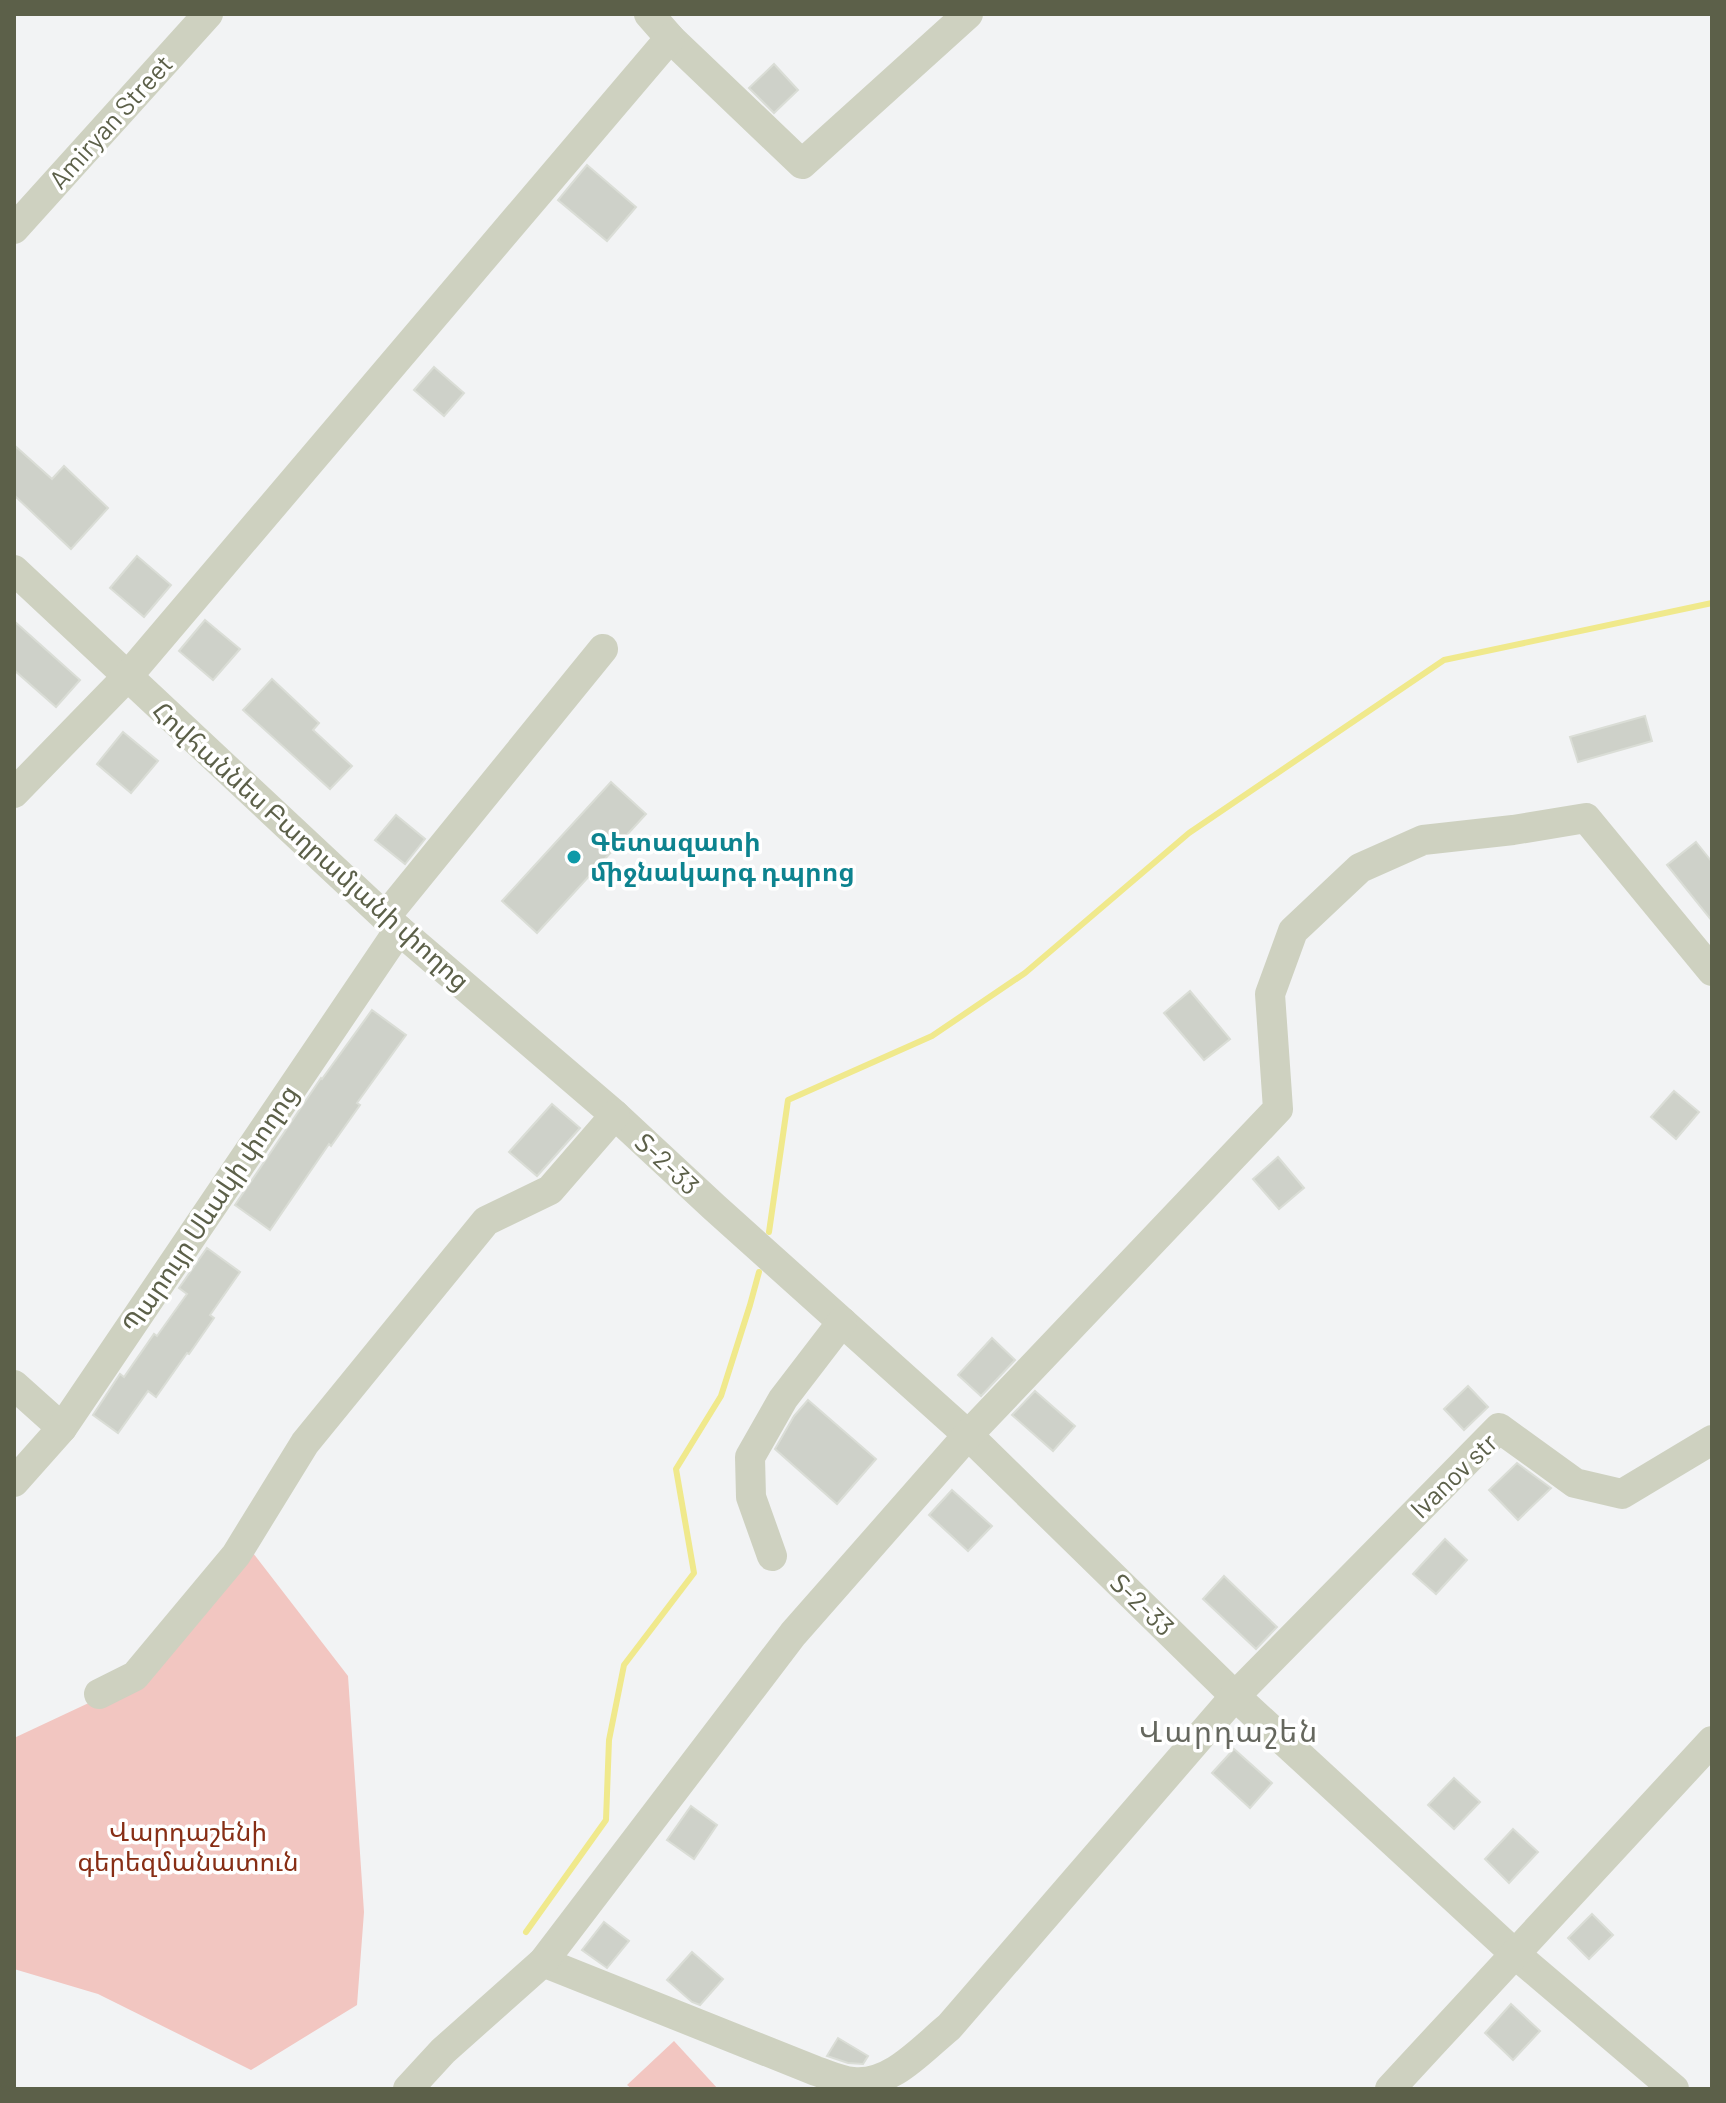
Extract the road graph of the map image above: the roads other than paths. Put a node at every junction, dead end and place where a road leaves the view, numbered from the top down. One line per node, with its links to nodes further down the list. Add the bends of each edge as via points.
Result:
1 (208, 14): 5 (street, Amiryan Street)
2 (649, 14): 4 (street)
3 (968, 14): 4 (street, via 802,164)
4 (670, 38): 8 (street)
5 (14, 229)
6 (14, 570): 8 (street, Հովհաննես Բաղրամյանի փողոց / Տ-2-33)
7 (603, 649): 10 (street, Պարույր Սևակի փողոց)
8 (127, 677): 9 (street); 10 (street, Հովհաննես Բաղրամյանի փողոց / Տ-2-33)
9 (14, 793)
10 (392, 923): 12 (street, Հովհաննես Բաղրամյանի փողոց / Տ-2-33); 15 (street, Պարույր Սևակի փողոց)
11 (1712, 971): 16 (street, via 1586,818 1423,840 1360,868 1293,931 1270,994 1278,1109)
12 (615, 1115): 13 (street, Տ-2-33 / Տ-2-33); 20 (street, via 550,1190 486,1221 305,1443 236,1555 135,1676)
13 (842, 1322): 16 (street, Տ-2-33 / Տ-2-33); 19 (street, via 783,1399 750,1457 751,1497)
14 (14, 1385): 15 (street)
15 (62, 1428): 18 (street, Պարույր Սևակի փողոց)
16 (968, 1435): 21 (street, Տ-2-33 / Տ-2-33); 24 (street, via 793,1634)
17 (1709, 1447): 21 (street, Ivanov str, via 1622,1494 1575,1483 1499,1428)
18 (14, 1482)
19 (772, 1556)
20 (99, 1694)
21 (1235, 1696): 23 (street, Տ-2-33 / Տ-2-33); 25 (street, via 949,2027 898,2070)
22 (1712, 1741): 23 (street)
23 (1515, 1954): 27 (street); 28 (street, Տ-2-33 / Տ-2-33)
24 (543, 1962): 25 (street); 26 (street)
25 (845, 2087)
26 (408, 2089)
27 (1390, 2089)
28 (1674, 2089)

